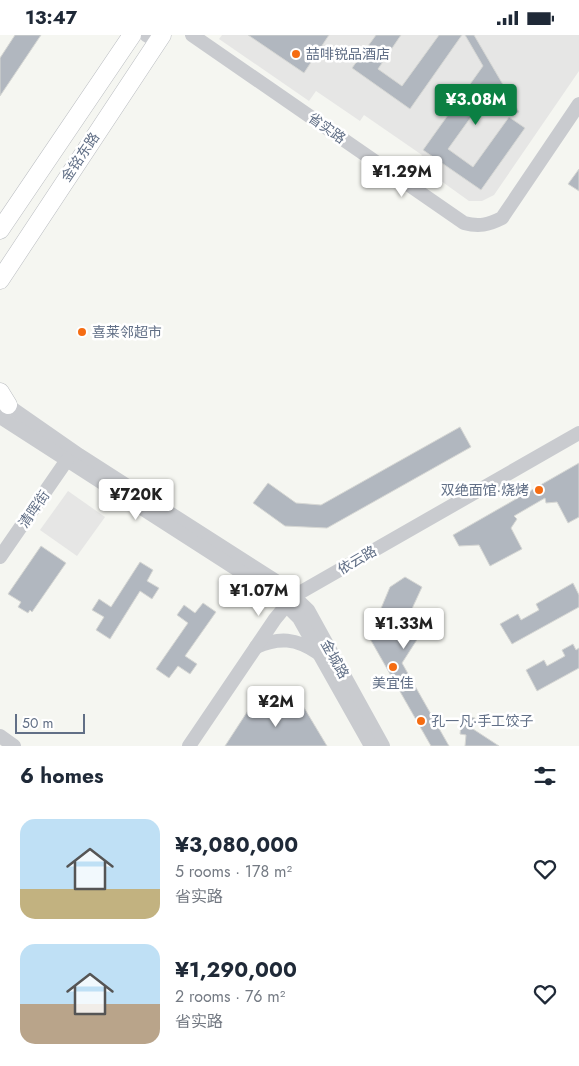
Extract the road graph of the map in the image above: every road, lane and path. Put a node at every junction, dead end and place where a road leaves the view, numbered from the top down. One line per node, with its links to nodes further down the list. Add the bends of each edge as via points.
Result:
1 (132, 35): 4 (main road, 金铭东路)
2 (192, 35): 6 (street, 省实路, via 464,223 478,226 502,218)
3 (155, 37): 5 (main road, 金铭东路)
4 (104, 77): 5 (main road); 7 (main road, 金铭东路)
5 (125, 90): 8 (main road, 金铭东路)
6 (579, 104)
7 (0, 230)
8 (1, 277)
9 (2, 403): 11 (street, 金城路); 13 (street, 金城路, via 282,585)
10 (579, 433): 13 (street, 依云路)
11 (67, 460): 12 (street, 清晖街); 13 (street, 金城路, via 267,589)
12 (0, 557)
13 (290, 600): 14 (street, 依云路); 15 (street, 金城路); 20 (street, 金城路, via 308,610)
14 (256, 647): 15 (street, via 286,639 306,645); 18 (street, 依云路)
15 (318, 653): 19 (street, 金城路)
16 (0, 736): 17 (street)
17 (14, 746)
18 (189, 746)
19 (371, 746)
20 (383, 746)

